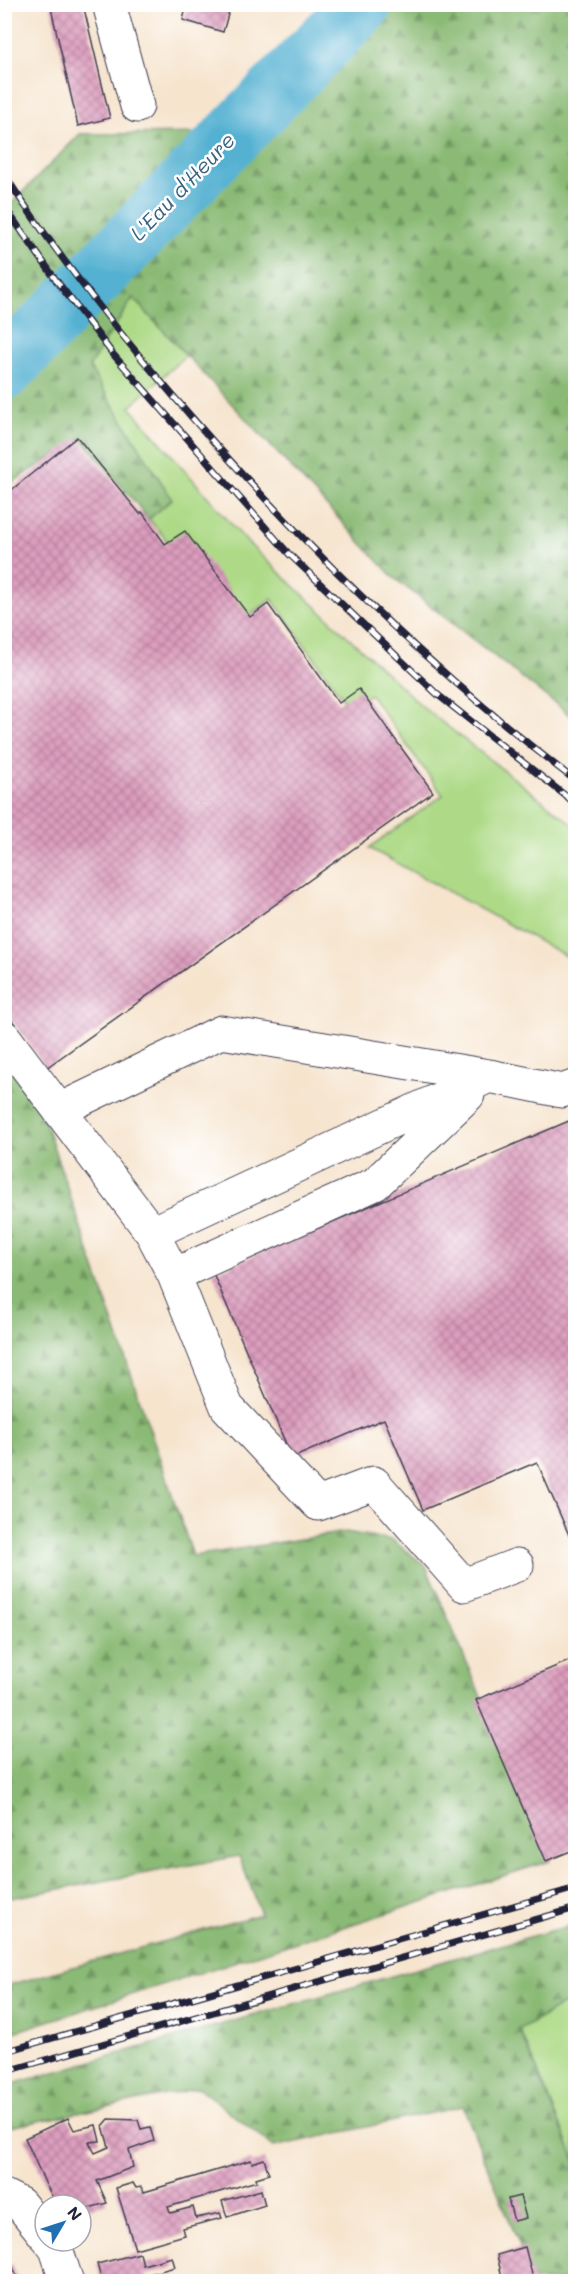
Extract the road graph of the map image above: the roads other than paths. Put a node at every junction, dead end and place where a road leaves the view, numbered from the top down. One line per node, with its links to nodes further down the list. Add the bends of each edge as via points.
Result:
1 (109, 4): 2 (street)
2 (137, 106)
3 (4, 1037): 6 (street)
4 (489, 1076): 5 (street, via 562,1091); 6 (street, via 221,1032); 7 (street); 8 (street, via 375,1184)
5 (576, 1086)
6 (58, 1110): 7 (street)
7 (152, 1233): 8 (street)
8 (174, 1275): 9 (street, via 227,1407 318,1504 374,1483 464,1585)
9 (517, 1565)
10 (4, 2196): 11 (street, via 20,2204)
11 (33, 2220)
12 (57, 2253): 13 (street)
13 (67, 2282)

